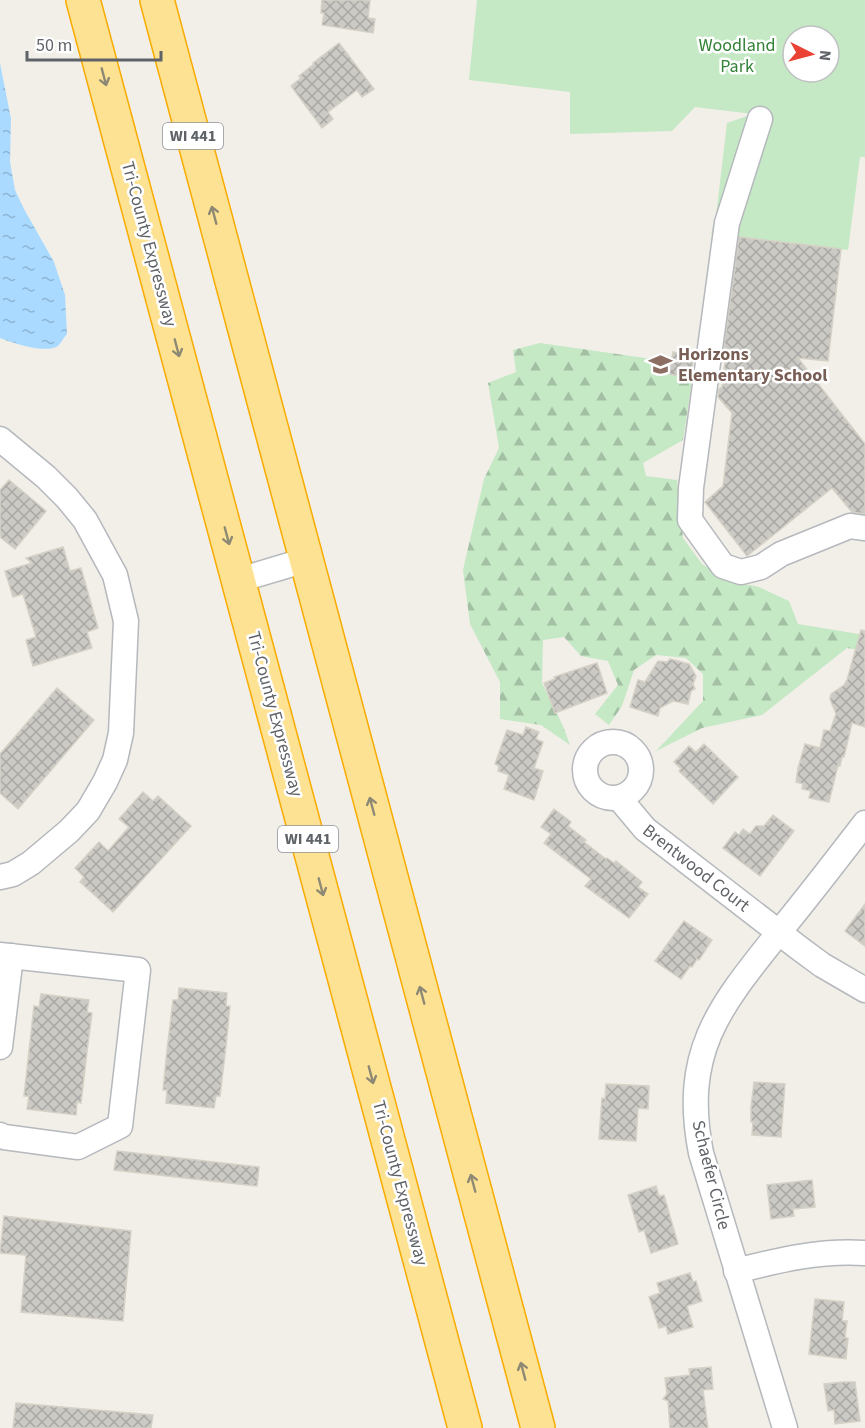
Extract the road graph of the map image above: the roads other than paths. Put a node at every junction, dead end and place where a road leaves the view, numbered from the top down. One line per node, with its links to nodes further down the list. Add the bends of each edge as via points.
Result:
1 (83, 0): 7 (highway, Tri-County Expressway / WI 441, one-way to 7)
2 (157, 0): 6 (highway, WI 441, one-way to 2)
3 (760, 119): 5 (street, via 727,223 690,520 723,566 741,572 761,567 781,554 850,526)
4 (0, 439): 10 (street, via 46,477 85,520 115,574 126,621 121,733 105,782 88,811 69,831 31,863)
5 (865, 528)
6 (306, 560): 7 (street); 19 (highway, WI 441, one-way to 6)
7 (239, 580): 18 (highway, Tri-County Expressway / WI 441, one-way to 18)
8 (619, 798): 11 (street, Brentwood Court, via 645,829)
9 (865, 823): 11 (street, Schaefer Circle)
10 (0, 877)
11 (779, 933): 13 (street, Brentwood Court); 17 (street, Schaefer Circle, via 722,1008 704,1049 695,1091 694,1112 701,1153)
12 (6, 956): 14 (street); 15 (street, via 138,970 120,1126 78,1147)
13 (865, 990)
14 (0, 1047)
15 (0, 1135)
16 (865, 1253): 17 (street, via 788,1258)
17 (736, 1271): 20 (street, Schaefer Circle)
18 (465, 1428)
19 (538, 1428)
20 (785, 1428)

